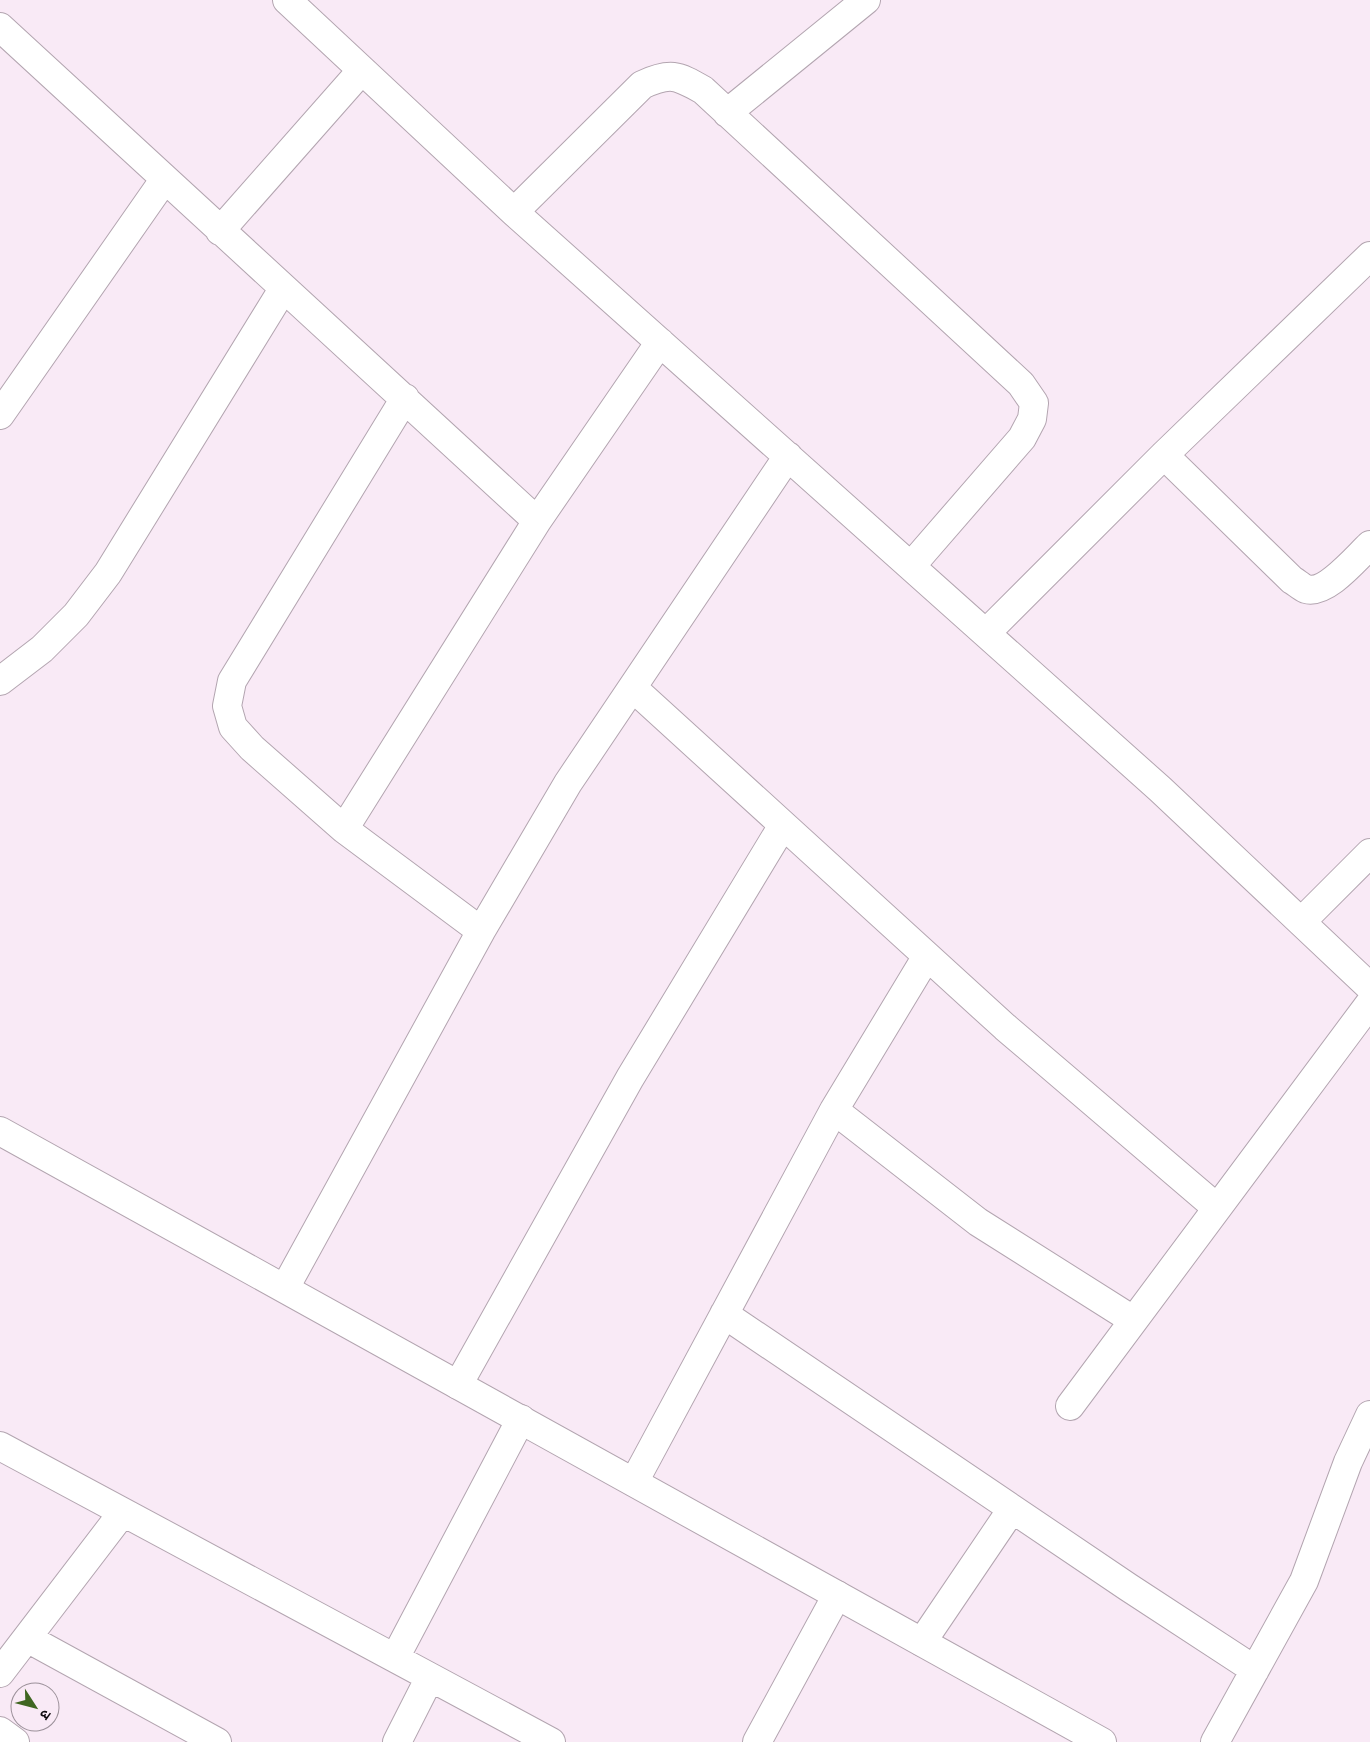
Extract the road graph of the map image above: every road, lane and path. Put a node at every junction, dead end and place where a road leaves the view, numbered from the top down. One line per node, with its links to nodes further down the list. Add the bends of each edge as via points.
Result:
1 (287, 0): 4 (street)
2 (866, 0): 5 (street)
3 (0, 28): 6 (street)
4 (362, 70): 7 (street); 8 (street)
5 (727, 113): 7 (street, via 704,90 685,80 662,75 642,85); 18 (street, via 1021,384 1034,403 1032,419 1022,438)
6 (164, 180): 8 (street); 13 (street)
7 (514, 212): 11 (street)
8 (220, 231): 10 (street)
9 (1370, 256): 14 (street)
10 (283, 289): 12 (street); 20 (street, via 108,573 76,615 42,649)
11 (660, 342): 15 (street); 16 (street)
12 (405, 398): 16 (street); 23 (street, via 232,681 227,706 233,727 252,748)
13 (0, 415)
14 (1164, 455): 17 (street, via 1305,589 1318,589 1334,580); 19 (street)
15 (788, 456): 18 (street); 21 (street)
16 (537, 521): 23 (street)
17 (1370, 545)
18 (911, 566): 19 (street)
19 (986, 633): 25 (street, via 1160,789)
20 (0, 681)
21 (633, 688): 22 (street); 26 (street, via 568,783)
22 (783, 825): 27 (street); 36 (street, via 630,1078)
23 (344, 829): 26 (street)
24 (1370, 853): 25 (street)
25 (1301, 922): 28 (street)
26 (481, 931): 33 (street)
27 (926, 956): 30 (street); 32 (street)
28 (1370, 987)
29 (1370, 1003): 32 (street)
30 (834, 1110): 34 (street); 35 (street, via 978,1222)
31 (0, 1131): 33 (street)
32 (1217, 1208): 35 (street)
33 (284, 1288): 36 (street)
34 (724, 1314): 41 (street); 42 (street)
35 (1134, 1320): 37 (street)
36 (458, 1385): 39 (street)
37 (1070, 1406)
38 (1370, 1415): 48 (street, via 1348,1462 1304,1581)
39 (521, 1419): 41 (street); 47 (street)
40 (0, 1446): 43 (street)
41 (634, 1482): 44 (street)
42 (1012, 1509): 46 (street); 48 (street)
43 (123, 1512): 45 (street); 47 (street)
44 (837, 1594): 46 (street); 56 (street)
45 (27, 1638): 49 (street); 53 (street)
46 (922, 1642): 57 (street)
47 (395, 1658): 50 (street)
48 (1255, 1670): 58 (street)
49 (0, 1673)
50 (430, 1676): 54 (street); 55 (street)
51 (0, 1731): 52 (street)
52 (15, 1742)
53 (217, 1742)
54 (397, 1742)
55 (551, 1742)
56 (756, 1742)
57 (1102, 1742)
58 (1215, 1742)

